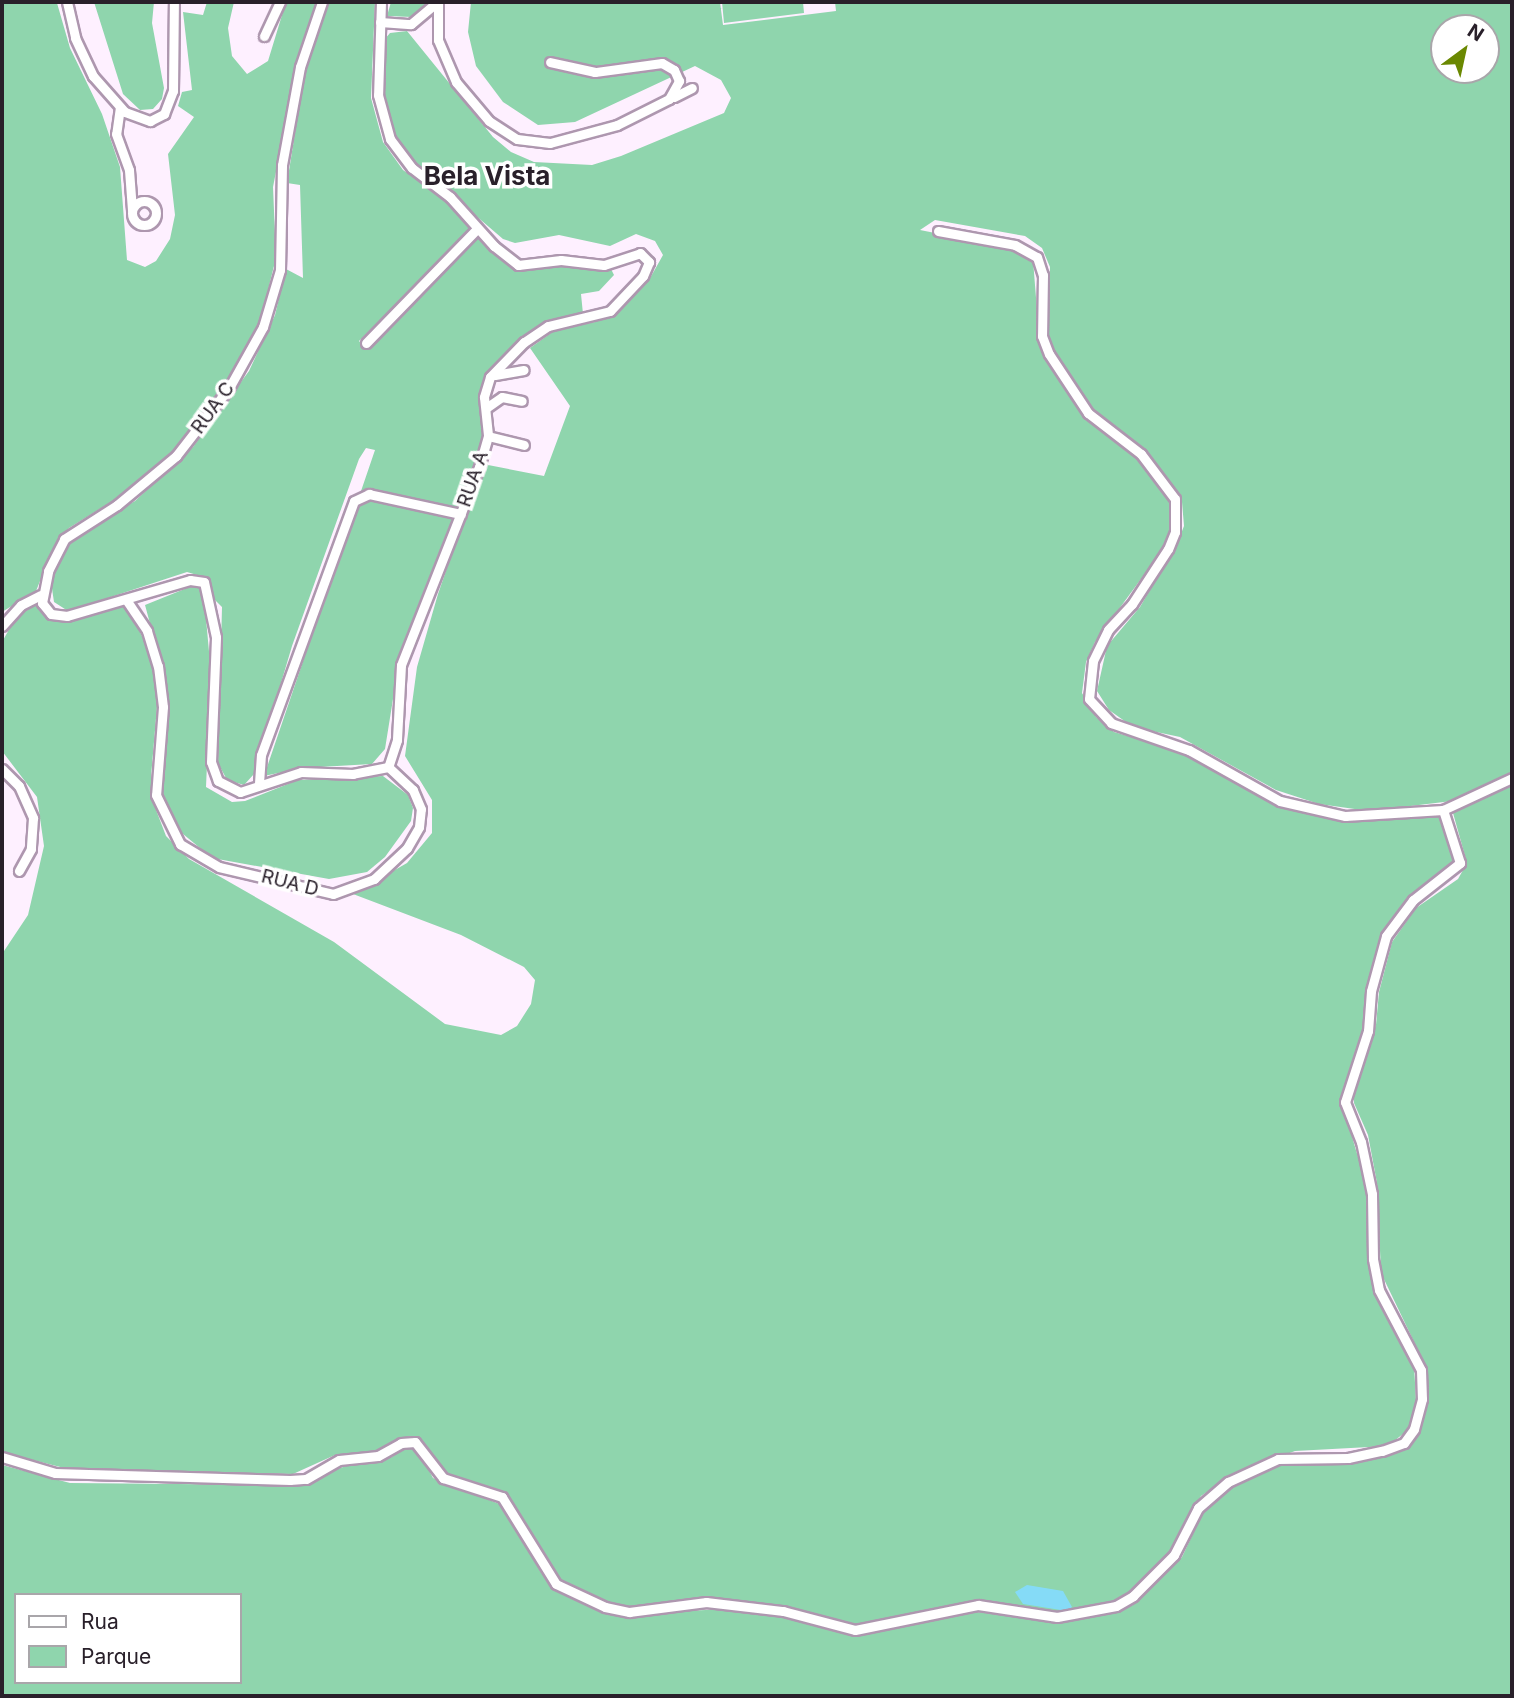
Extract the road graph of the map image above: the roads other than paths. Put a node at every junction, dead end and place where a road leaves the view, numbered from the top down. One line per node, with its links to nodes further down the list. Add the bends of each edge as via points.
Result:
1 (67, 2): 12 (street, via 81,54)
2 (174, 2): 12 (street, via 174,85 168,106 158,119 150,121)
3 (279, 2): 8 (street)
4 (322, 2): 24 (street, RUA C, via 300,67 282,165 280,270 263,327 229,388 176,456 117,505 64,540)
5 (381, 2): 7 (street)
6 (437, 2): 7 (street, via 411,24); 11 (street, via 438,40 456,82 489,121 511,137 544,144 574,138 617,125)
7 (380, 22): 14 (street, via 378,95 390,139 412,169 450,197)
8 (264, 36)
9 (550, 62): 11 (street, via 595,72 662,63 674,70 679,81)
10 (692, 88): 11 (street)
11 (669, 99)
12 (120, 107): 13 (street, via 116,134 129,170)
13 (132, 210)
14 (477, 229): 16 (street); 18 (street, via 518,265 561,260 604,265 640,253 649,259 647,270 610,311 548,326)
15 (937, 231): 31 (street, via 1015,244 1037,257 1042,275 1042,335 1049,354 1088,413 1141,454 1175,499 1175,532 1168,549 1132,604 1108,630 1093,661 1089,699 1097,710 1118,729 1173,742 1269,796 1314,811 1379,816)
16 (366, 343)
17 (524, 370): 18 (street)
18 (490, 377): 20 (street, RUA A)
19 (522, 401): 20 (street, via 502,397)
20 (486, 408): 21 (street, RUA A)
21 (488, 436): 22 (street); 23 (street, RUA A)
22 (524, 445)
23 (461, 514): 27 (street, RUA A, via 401,665 397,740); 30 (street, via 369,494 355,501 261,755)
24 (41, 595): 25 (street, via 46,610 57,617); 26 (street, via 21,605)
25 (127, 601): 27 (street, RUA D, via 147,631 158,666 163,707 155,777 159,808 172,834 192,854 219,867 333,894 351,890 380,874 407,848 419,827 418,799); 30 (street, via 190,580 204,582 212,606 217,662 213,773 231,790 250,789)
26 (2, 626)
27 (388, 766): 30 (street, via 354,774 301,772)
28 (2, 769): 32 (street, via 19,786 33,818 31,849)
29 (1512, 778): 31 (street)
30 (259, 783)
31 (1443, 810): 33 (street, via 1460,863 1413,900 1386,936 1371,991 1368,1031 1345,1102 1368,1172 1379,1290 1421,1370 1422,1399 1414,1429 1404,1443 1382,1451 1348,1458 1278,1459 1228,1482 1198,1508 1174,1556 1133,1596 1116,1606 1058,1617 978,1605 855,1630 783,1611 706,1602 629,1612 605,1607 556,1584 509,1504 494,1493 443,1478 415,1442 401,1443 378,1456 339,1460 306,1479 290,1480 55,1473)
32 (19, 871)
33 (2, 1457)

